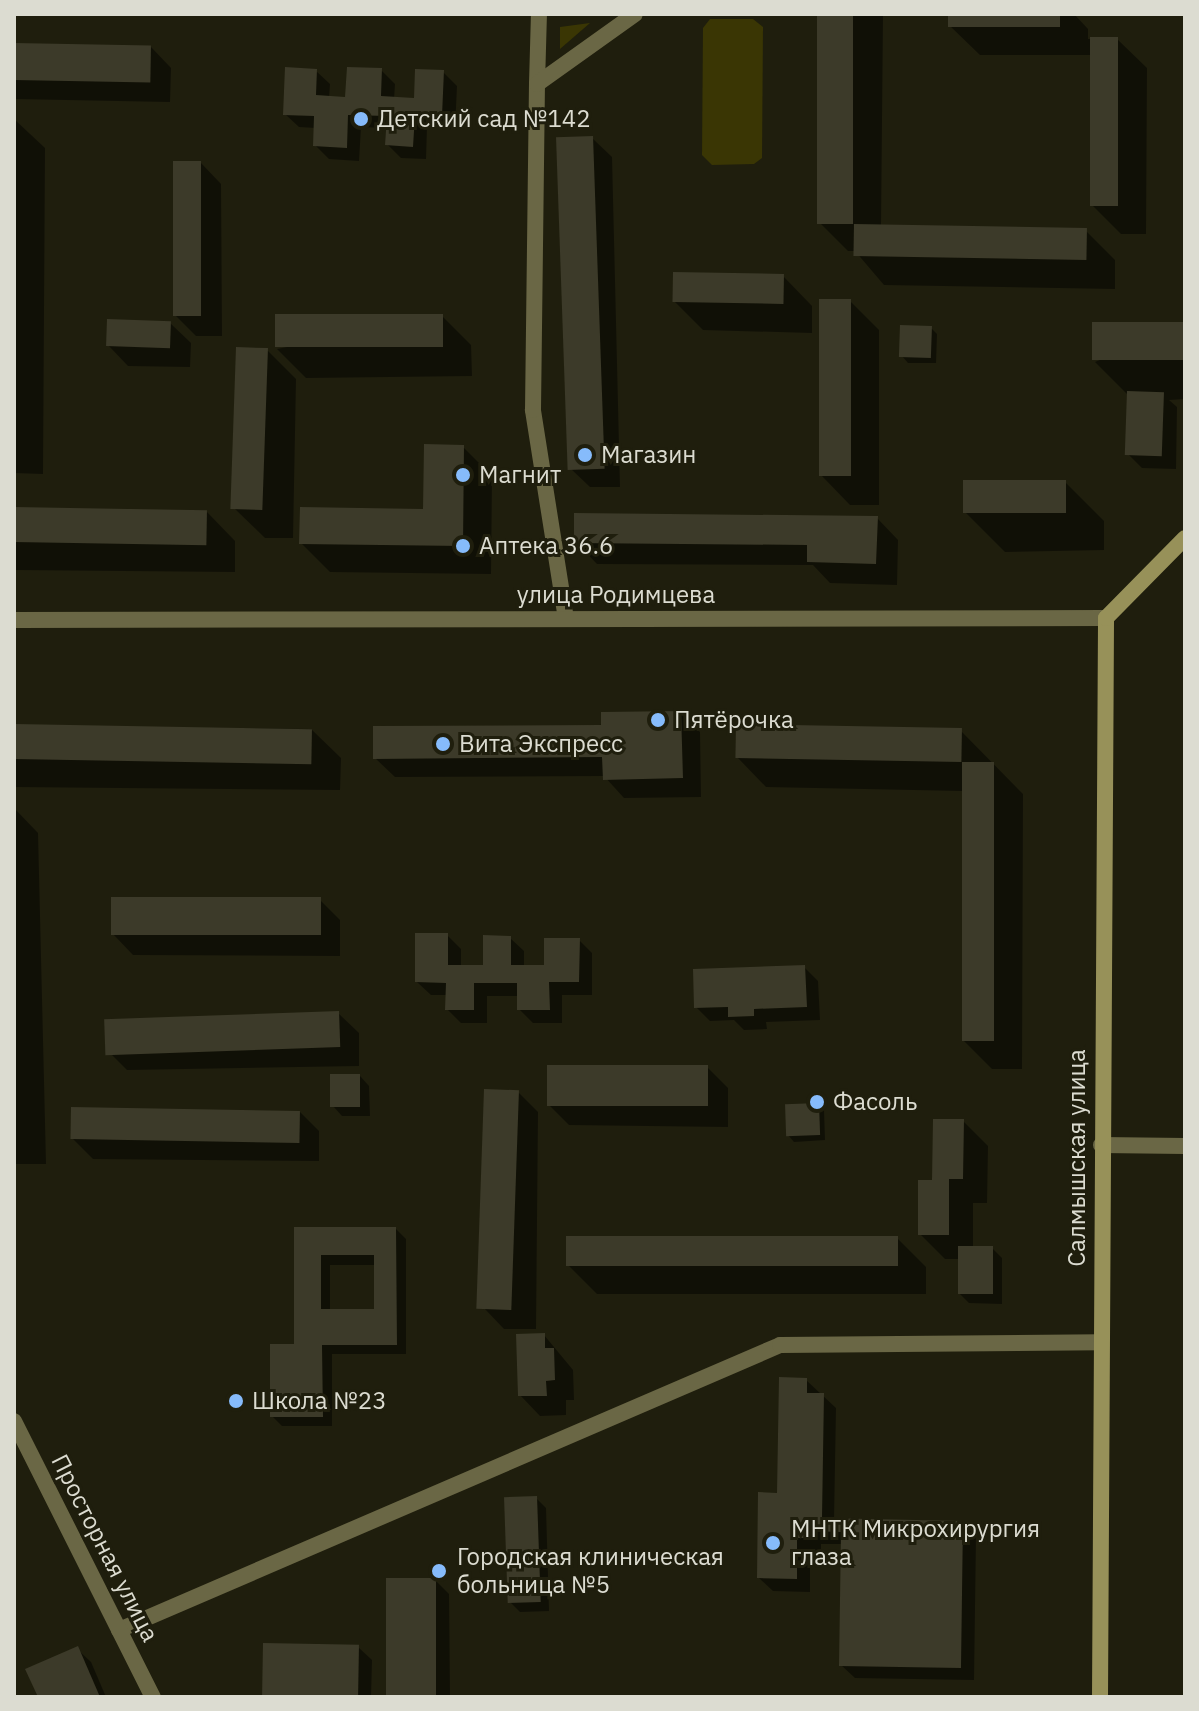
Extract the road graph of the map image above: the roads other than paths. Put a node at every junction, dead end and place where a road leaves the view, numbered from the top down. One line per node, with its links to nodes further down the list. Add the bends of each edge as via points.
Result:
1 (539, 14): 3 (street)
2 (635, 14): 3 (street)
3 (537, 84): 6 (street, via 533,410)
4 (1185, 538): 5 (main road)
5 (1106, 618): 6 (street, улица Родимцева); 8 (main road, Салмышская улица)
6 (566, 619): 7 (street, улица Родимцева)
7 (14, 620)
8 (1101, 1145): 9 (street); 10 (main road, Салмышская улица)
9 (1185, 1146)
10 (1100, 1342): 12 (street, via 780,1345); 14 (main road, Салмышская улица)
11 (14, 1421): 12 (street, Просторная улица)
12 (119, 1630): 13 (street, Просторная улица)
13 (153, 1697)
14 (1100, 1697)

